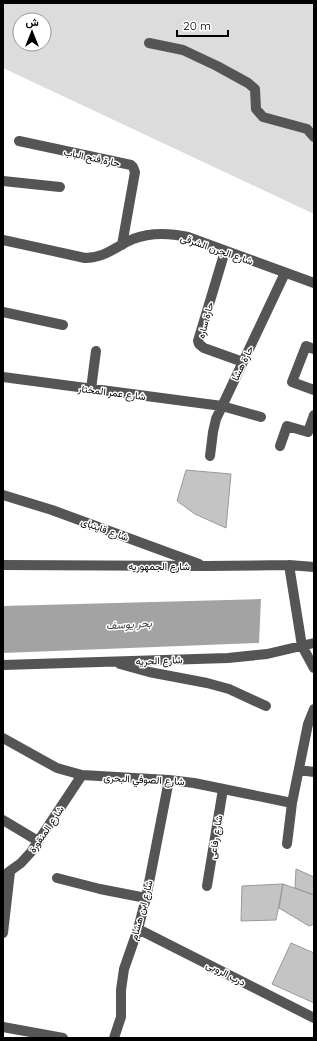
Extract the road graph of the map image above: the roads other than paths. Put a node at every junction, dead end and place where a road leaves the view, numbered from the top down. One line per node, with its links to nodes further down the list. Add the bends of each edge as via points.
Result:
1 (149, 43): 2 (street, via 183,50 248,83 255,89 256,109 263,117 306,129)
2 (314, 137)
3 (19, 141): 7 (street, حارة فتح الباب, via 133,167 135,172)
4 (3, 181): 5 (street)
5 (60, 187)
6 (3, 240): 7 (street, شارع الجرن الشرقى, via 85,258 105,255)
7 (122, 245): 8 (street, شارع الجرن الشرقى, via 147,235 161,233 188,237)
8 (225, 251): 9 (street, شارع الجرن الشرقى); 15 (street, حارة ساره, via 198,341 204,348)
9 (285, 273): 10 (street, شارع الجرن الشرقى); 15 (street, حارة هشا)
10 (314, 283)
11 (3, 312): 12 (street)
12 (63, 325)
13 (314, 349): 18 (street, via 306,346 292,382)
14 (96, 351): 17 (street)
15 (243, 362): 19 (street, حارة هشا)
16 (3, 377): 17 (street, شارع عمر المختار)
17 (92, 389): 19 (street, شارع عمر المختار)
18 (314, 390)
19 (222, 406): 21 (street, شارع عمر المختار); 23 (street, حارة هشا, via 213,432)
20 (314, 415): 22 (street, via 308,432 287,426)
21 (261, 417)
22 (280, 446)
23 (210, 456)
24 (3, 495): 27 (street, شارع قايتباى, via 52,510)
25 (3, 565): 27 (street, شارع الجمهوريه)
26 (289, 565): 27 (street, شارع الجمهوريه); 28 (street, شارع الجمهوريه); 30 (street)
27 (206, 566)
28 (314, 567)
29 (314, 643): 30 (street, شارع الحريه)
30 (302, 646): 31 (street, شارع الحريه, via 248,656); 33 (street)
31 (110, 661): 32 (street, شارع الحريه); 34 (street, via 229,689)
32 (3, 665)
33 (314, 668)
34 (266, 706)
35 (314, 709): 37 (street, via 308,724)
36 (3, 738): 39 (street, شارع الصوفي البحرى, via 51,765)
37 (299, 770): 38 (street); 42 (street)
38 (314, 772)
39 (82, 775): 40 (street, شارع الصوفي البحرى); 44 (street, شارع المنقورة)
40 (169, 780): 41 (street, شارع الصوفي البحرى); 49 (street, شارع ابن هشام)
41 (223, 789): 42 (street, شارع الصوفي البحرى); 48 (street, شارع رفاعى)
42 (292, 803): 45 (street)
43 (3, 820): 44 (street)
44 (38, 841): 46 (street, شارع المنقورة, via 31,852)
45 (287, 844)
46 (6, 874): 51 (street)
47 (57, 878): 49 (street)
48 (207, 886)
49 (146, 898): 50 (street, شارع ابن هشام)
50 (138, 928): 52 (street, درب الروبى); 56 (street, شارع ابن هشام, via 124,969 121,1017)
51 (3, 933)
52 (314, 1018)
53 (3, 1027): 54 (street)
54 (43, 1037): 55 (street)
55 (62, 1038)
56 (114, 1038)

